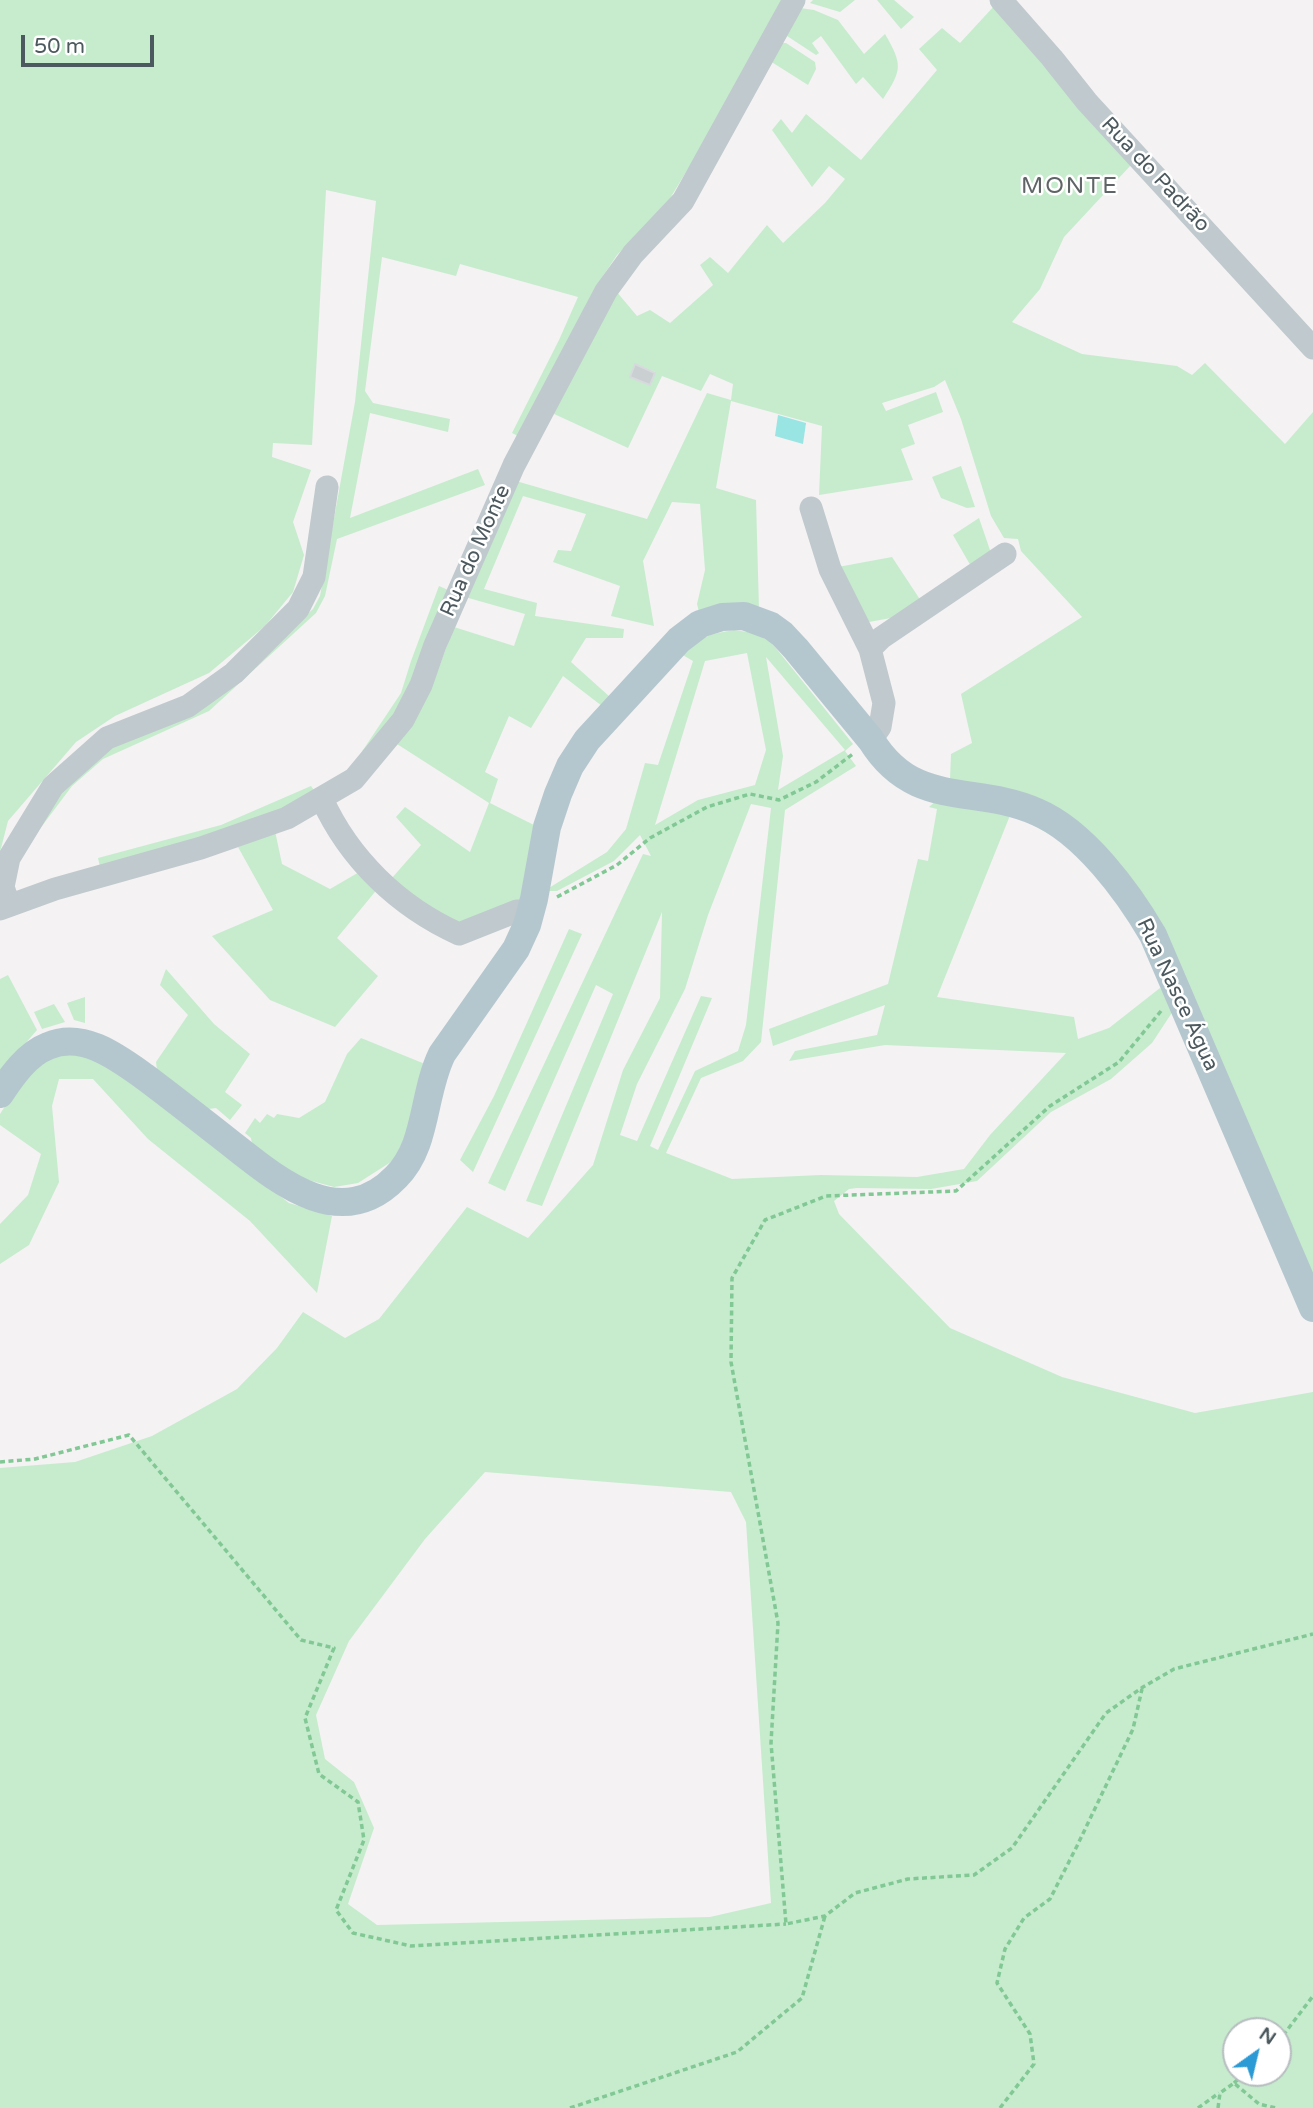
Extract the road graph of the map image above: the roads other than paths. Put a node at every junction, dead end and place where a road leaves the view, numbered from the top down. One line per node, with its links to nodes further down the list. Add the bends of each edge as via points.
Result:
1 (794, 0): 9 (street, Rua do Monte, via 682,201 606,291 514,465 403,720 354,779)
2 (1001, 0): 3 (street, Rua do Padrão, via 1087,102)
3 (1313, 348)
4 (327, 487): 10 (street, via 314,577 298,609 225,680 188,706 107,738 53,786 9,858 3,887)
5 (811, 508): 7 (street, via 830,569)
6 (1005, 554): 7 (street)
7 (870, 649): 8 (street, via 884,703 880,727)
8 (871, 740): 11 (main road, Rua Nasce Água, via 782,634 744,616 701,624 662,656 587,740 570,766 550,818); 13 (main road, Rua Nasce Água, via 881,757 915,783 1023,807 1054,821 1102,864 1135,906 1180,995)
9 (322, 799): 10 (street, Rua do Monte, via 287,818 201,848); 11 (street, via 359,861 431,922 459,934 517,911)
10 (5, 907)
11 (531, 911): 12 (main road, Rua Nasce Água, via 516,949 438,1064 420,1135 407,1165 386,1187 363,1198 338,1203 291,1188 119,1058 86,1044 61,1042 41,1049)
12 (0, 1094)
13 (1313, 1308)

